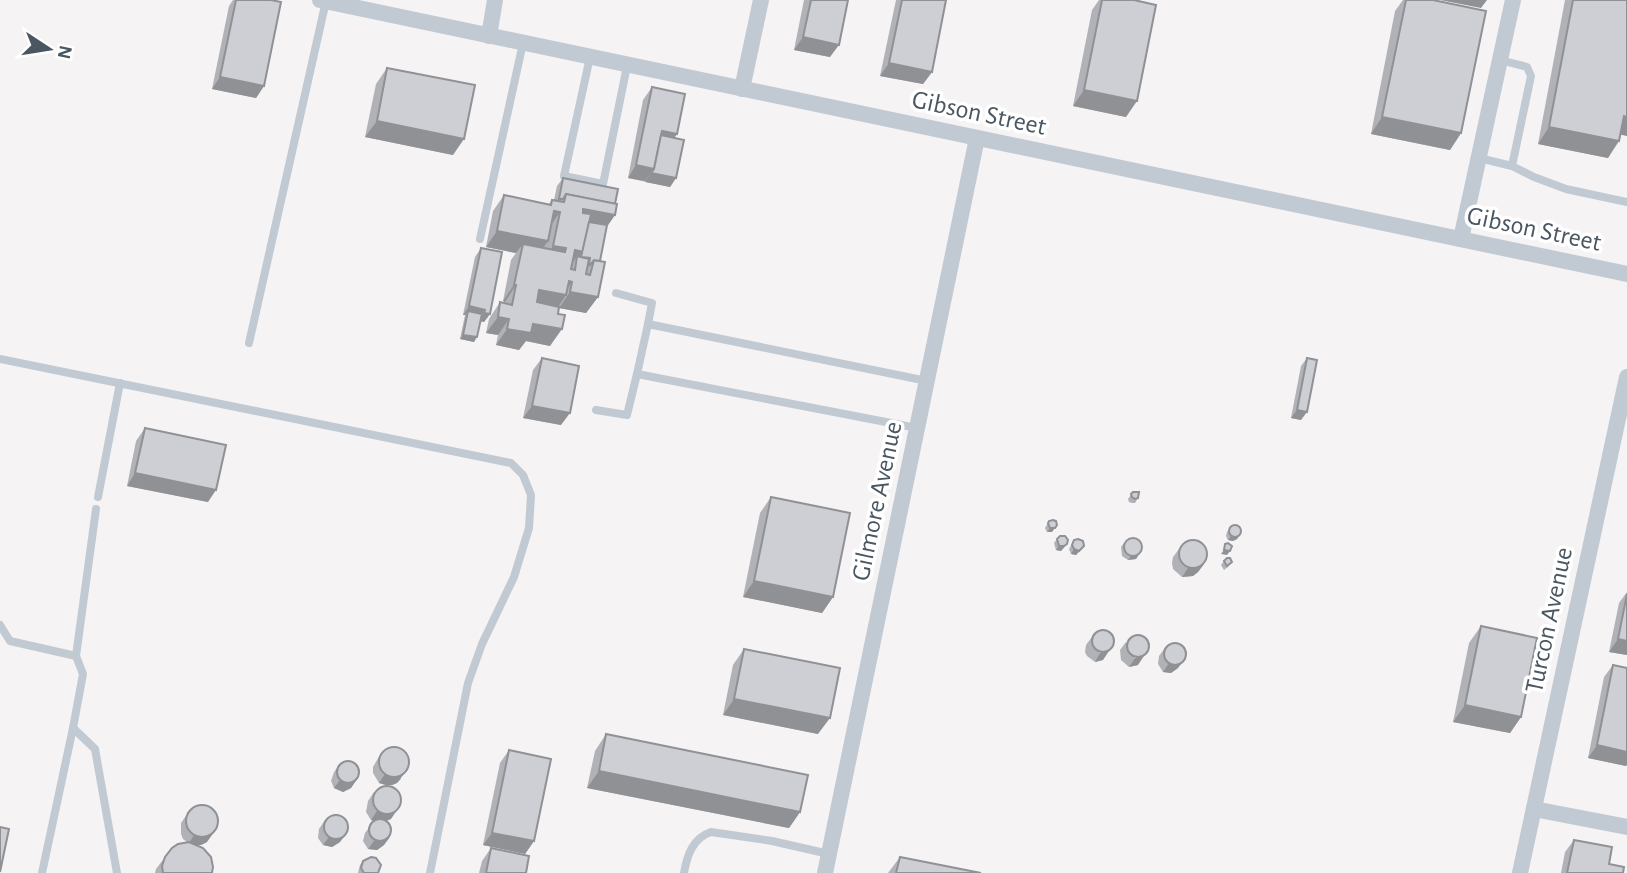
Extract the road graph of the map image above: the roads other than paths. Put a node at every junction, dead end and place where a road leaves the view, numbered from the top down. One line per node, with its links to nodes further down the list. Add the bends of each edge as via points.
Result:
1 (495, 0): 5 (street)
2 (761, 0): 10 (street)
3 (1513, 0): 8 (street)
4 (323, 1): 5 (street, Gibson Street); 20 (lane)
5 (489, 36): 6 (street, Gibson Street)
6 (523, 43): 7 (street, Gibson Street); 15 (lane)
7 (590, 57): 9 (street, Gibson Street); 9 (lane, via 564,176 603,184)
8 (1500, 60): 12 (street); 13 (lane, via 1527,67 1531,76)
9 (628, 65): 10 (street, Gibson Street)
10 (742, 89): 11 (street, Gibson Street)
11 (977, 138): 16 (street, Gibson Street); 24 (street, Gilmore Avenue)
12 (1479, 158): 13 (lane); 16 (street)
13 (1512, 166): 14 (lane, via 1566,189)
14 (1627, 202)
15 (480, 239)
16 (1461, 239): 17 (street, Gibson Street)
17 (1627, 274)
18 (616, 293): 19 (lane, via 652,303)
19 (648, 324): 22 (lane); 24 (lane)
20 (249, 343)
21 (0, 359): 25 (lane)
22 (637, 374): 26 (lane, via 626,415); 27 (lane)
23 (1627, 377): 33 (street, Turcon Avenue)
24 (927, 381): 27 (street, Gilmore Avenue)
25 (120, 383): 28 (lane); 38 (lane, via 511,463 523,475 531,495 529,528 514,578 468,683)
26 (596, 410)
27 (917, 428): 35 (street, Gilmore Avenue)
28 (98, 497)
29 (96, 509): 31 (lane)
30 (0, 625): 31 (lane, via 10,641)
31 (76, 656): 32 (lane, via 83,674)
32 (74, 728): 36 (lane); 37 (lane, via 94,749)
33 (1534, 808): 34 (street); 41 (street, Turcon Avenue)
34 (1627, 827)
35 (829, 854): 39 (lane, via 711,832 695,842); 40 (street, Gilmore Avenue)
36 (42, 873)
37 (117, 873)
38 (430, 873)
39 (684, 873)
40 (825, 873)
41 (1520, 873)

